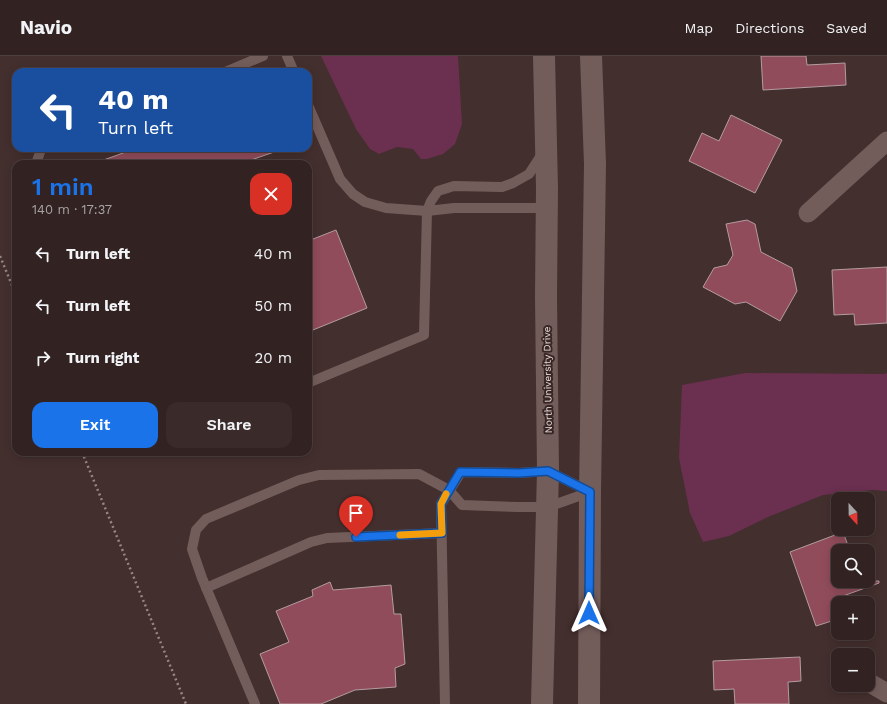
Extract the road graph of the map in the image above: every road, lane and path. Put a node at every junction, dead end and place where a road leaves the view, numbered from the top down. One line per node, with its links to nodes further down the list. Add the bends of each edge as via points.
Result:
1 (264, 56): 5 (lane)
2 (287, 56): 6 (lane)
3 (544, 56): 9 (main road, North University Drive)
4 (592, 56): 19 (main road, via 595,164)
5 (235, 68)
6 (292, 68)
7 (312, 114): 11 (lane, via 340,179 353,194 365,202 386,208)
8 (887, 141): 12 (street)
9 (546, 149): 10 (main road, North University Drive); 11 (lane, via 529,174 513,183 502,187 454,186 438,191)
10 (547, 208): 11 (lane, via 454,208); 17 (main road, North University Drive)
11 (427, 212): 15 (lane, via 424,335)
12 (808, 213)
13 (0, 256): 14 (path)
14 (12, 285)
15 (312, 381)
16 (84, 456): 25 (path)
17 (548, 471): 18 (lane, via 460,472); 19 (lane); 20 (main road, North University Drive)
18 (449, 490): 20 (lane, via 462,505); 21 (lane, via 441,504); 22 (lane, via 419,474 319,475 299,480 206,518 196,530 192,549)
19 (590, 492): 20 (lane); 29 (main road)
20 (548, 507): 28 (main road, North University Drive)
21 (442, 533): 22 (lane, via 327,538 311,542); 27 (lane)
22 (206, 588): 26 (lane)
23 (875, 686): 24 (street)
24 (887, 693)
25 (186, 704)
26 (255, 704)
27 (445, 704)
28 (542, 704)
29 (588, 704)

